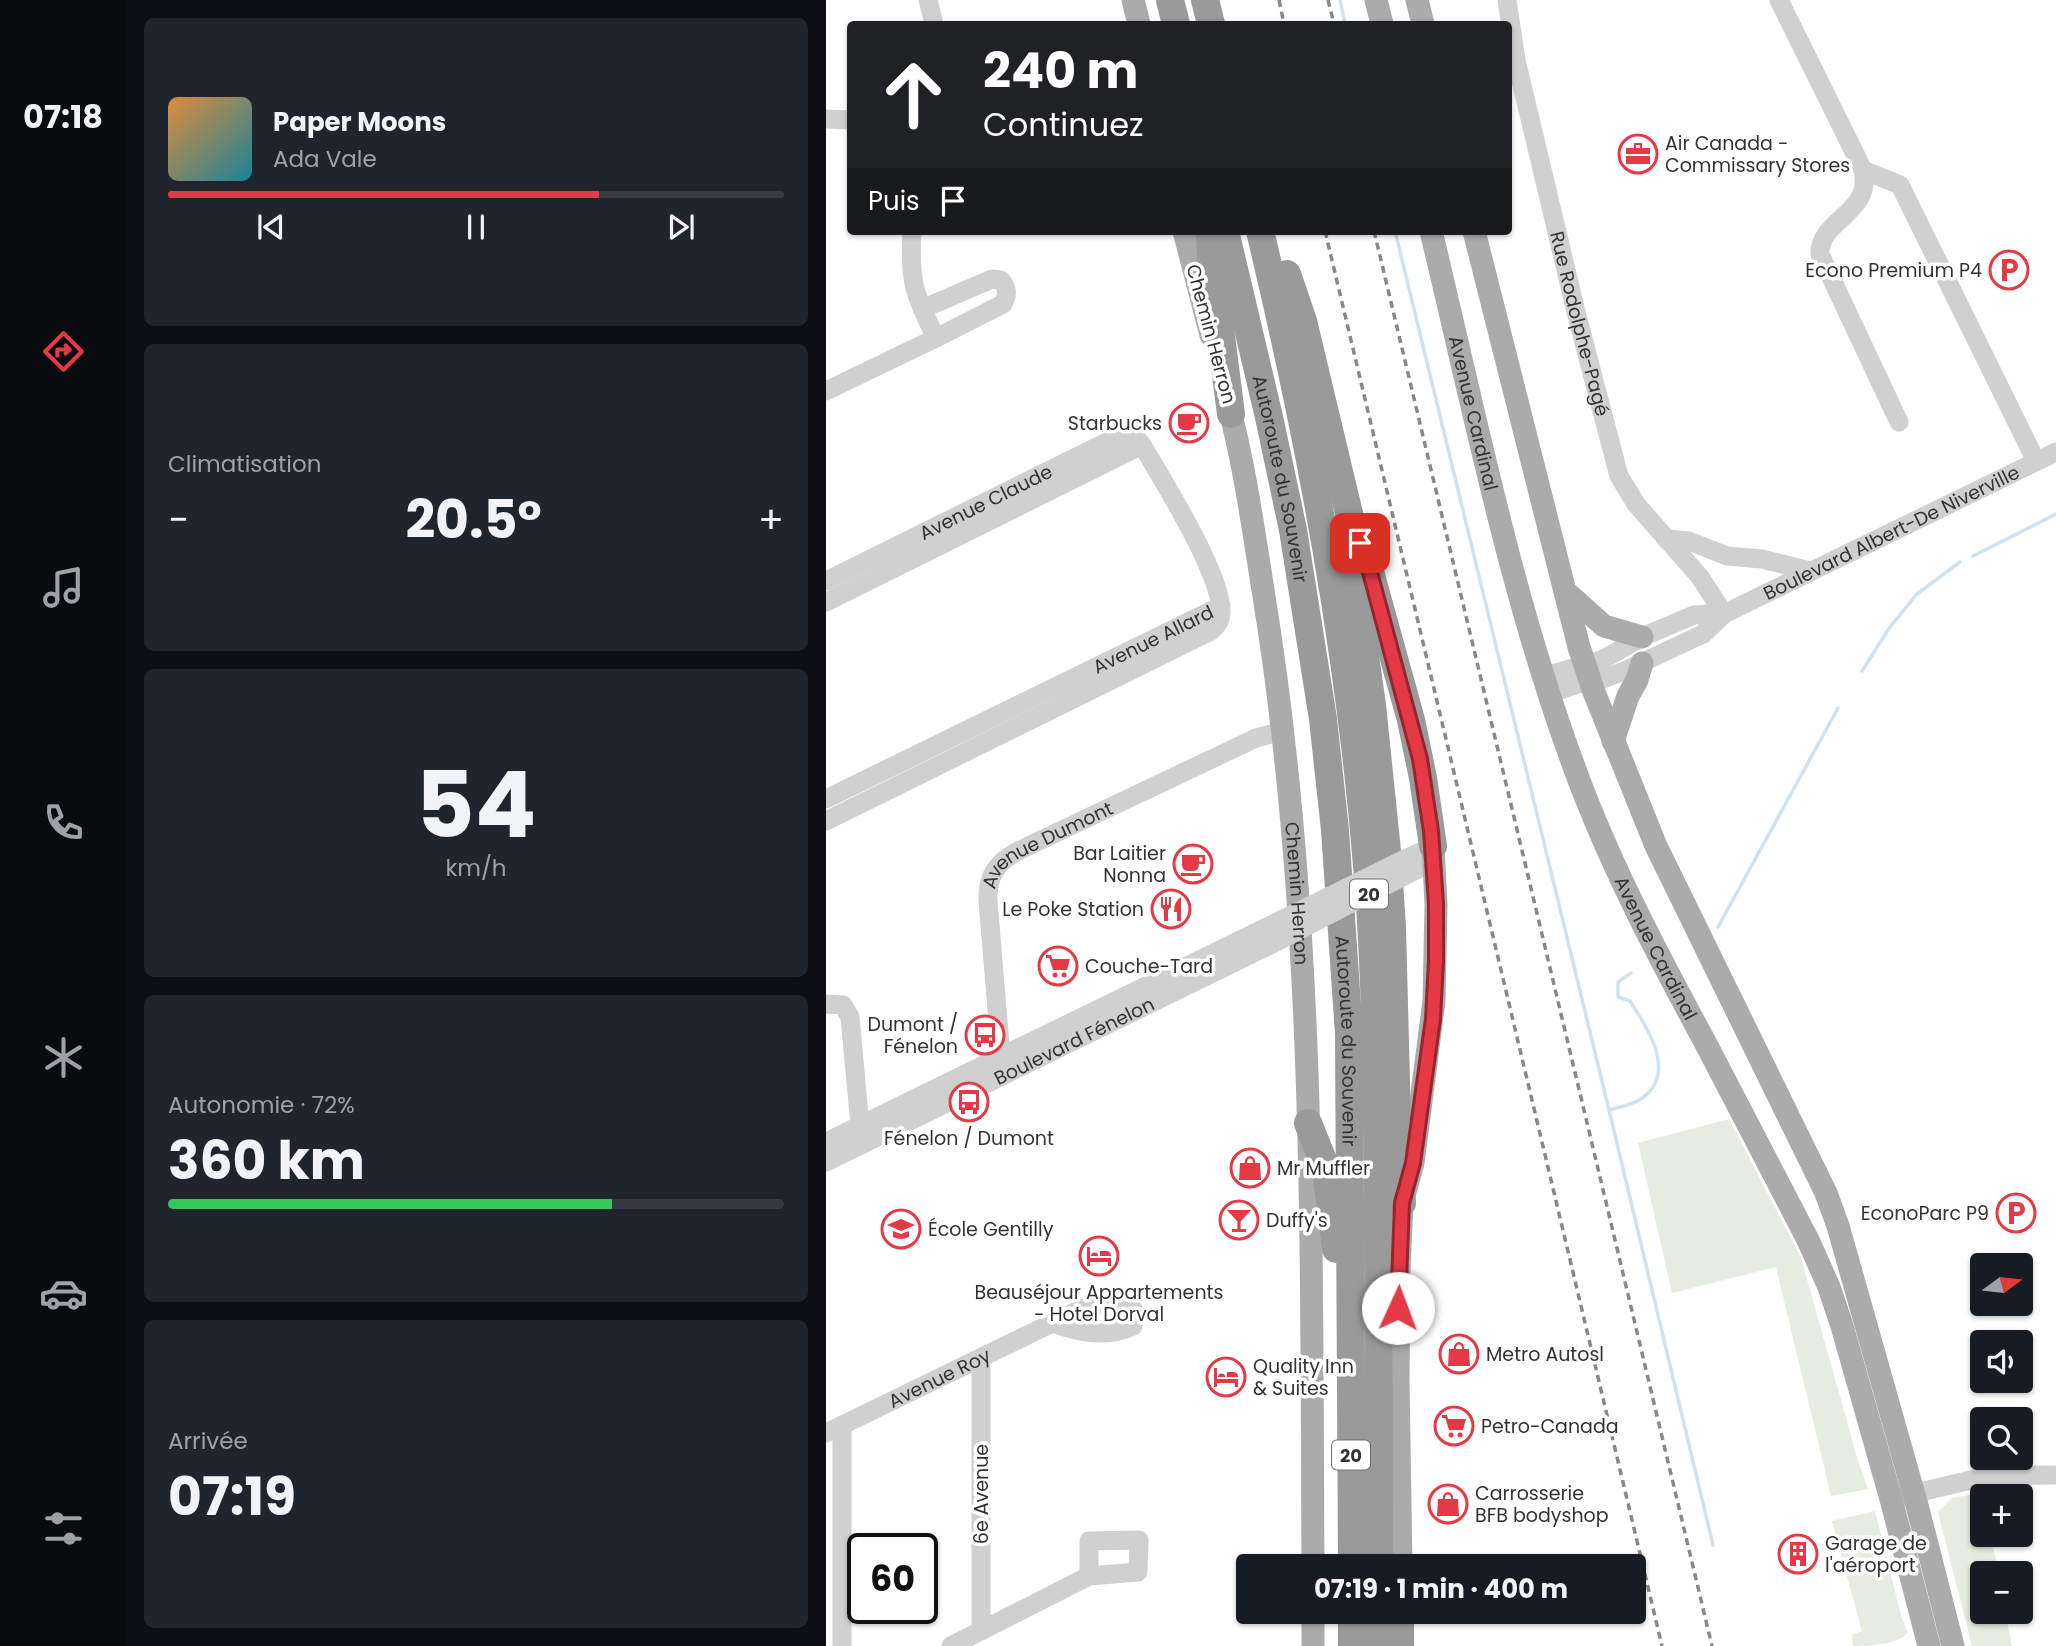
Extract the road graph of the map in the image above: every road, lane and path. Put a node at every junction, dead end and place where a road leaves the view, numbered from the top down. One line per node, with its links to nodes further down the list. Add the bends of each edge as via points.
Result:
1 (928, 0): 9 (street)
2 (1133, 0): 10 (main road)
3 (1170, 0): 11 (highway)
4 (1205, 0): 12 (highway)
5 (1376, 0): 13 (main road)
6 (1417, 0): 14 (main road)
7 (1507, 0): 15 (street, Rue Rodolphe-Pagé)
8 (1779, 0): 19 (street)
9 (933, 21)
10 (1138, 21)
11 (1175, 21)
12 (1210, 21)
13 (1381, 21)
14 (1422, 21)
15 (1510, 21)
16 (1512, 33): 37 (street, Rue Rodolphe-Pagé, via 1616,466 1630,496)
17 (826, 119): 18 (street)
18 (847, 120)
19 (1863, 170): 32 (street, via 1864,192 1826,236 1820,254); 35 (street, via 1900,186)
20 (912, 235): 28 (street, via 910,266)
21 (1185, 235): 31 (main road, Chemin Herron)
22 (1210, 235): 31 (highway)
23 (1226, 235): 61 (highway, Autoroute du Souvenir / 20, via 1286,498 1328,757 1349,1034)
24 (1261, 235): 68 (highway, Autoroute du Souvenir / 20, via 1324,528 1345,656 1363,818 1377,1069)
25 (1273, 235): 36 (highway, via 1303,321)
26 (1432, 235): 46 (main road, Avenue Cardinal, via 1510,562)
27 (1475, 235): 40 (main road, Avenue Cardinal)
28 (922, 309): 29 (street); 29 (street, via 992,279 1006,286 1003,304)
29 (936, 338): 30 (street)
30 (826, 391)
31 (1231, 414): 47 (main road, Chemin Herron)
32 (1899, 422)
33 (1142, 445): 39 (street, Avenue Claude, via 1133,434 1125,433); 41 (street, Avenue Claude); 48 (street, Avenue Allard, via 1189,527 1221,606)
34 (2056, 452): 35 (street, Boulevard Albert-De Niverville)
35 (2036, 461): 38 (street, Boulevard Albert-De Niverville)
36 (1352, 526): 52 (highway, via 1367,561 1411,720); 59 (highway, via 1352,564 1387,851)
37 (1666, 539): 38 (street); 42 (street, Rue Rodolphe-Pagé)
38 (1810, 571): 42 (street, Boulevard Albert-De Niverville)
39 (826, 581)
40 (1565, 592): 43 (main road, via 1604,626); 45 (main road, Avenue Cardinal)
41 (826, 602)
42 (1724, 614): 43 (street, Boulevard Albert-De Niverville, via 1694,615); 44 (street, Boulevard Albert-De Niverville, via 1703,634)
43 (1642, 638): 45 (street, Boulevard Albert-De Niverville)
44 (1642, 663): 45 (street, Boulevard Albert-De Niverville, via 1606,678); 49 (main road)
45 (1587, 674): 46 (street, Boulevard Albert-De Niverville); 49 (main road, Avenue Cardinal)
46 (1545, 686): 65 (main road, Avenue Cardinal, via 1624,886 1820,1266)
47 (1283, 731): 54 (street, Avenue Dumont, via 1256,738 1020,850 995,868 988,882 988,901); 55 (main road, Chemin Herron, via 1299,897)
48 (977, 736): 50 (street, Avenue Allard); 51 (street, Avenue Allard)
49 (1613, 741): 65 (main road, Avenue Cardinal, via 1666,867 1826,1193 1838,1226)
50 (826, 799)
51 (826, 821)
52 (1433, 853): 54 (street, Boulevard Fénelon, bridge); 59 (main road, via 1433,1019 1413,1163)
53 (826, 1004): 56 (street, via 843,1005 848,1012)
54 (1005, 1064): 56 (street, Boulevard Fénelon)
55 (1308, 1123): 61 (highway, via 1326,1168); 66 (main road, Chemin Herron)
56 (861, 1135): 57 (street, Boulevard Fénelon); 58 (street, Boulevard Fénelon)
57 (826, 1142)
58 (826, 1162)
59 (1402, 1203): 69 (main road, via 1398,1308)
60 (1053, 1323): 62 (street, Avenue Roy)
61 (1350, 1344): 67 (highway, Autoroute du Souvenir / 20)
62 (981, 1358): 63 (street, Avenue Roy); 76 (street, 6e Avenue)
63 (834, 1429): 77 (street)
64 (2056, 1475): 65 (street, via 1995,1475)
65 (1902, 1496): 84 (main road, Avenue Cardinal); 85 (main road, Avenue Cardinal)
66 (1312, 1554)
67 (1352, 1554)
68 (1379, 1554)
69 (1401, 1554)
70 (1089, 1576): 76 (street)
71 (1313, 1624): 79 (main road)
72 (1352, 1624): 80 (highway)
73 (1379, 1624): 81 (highway)
74 (1400, 1624): 82 (highway)
75 (1408, 1624): 83 (main road)
76 (981, 1631): 78 (street)
77 (842, 1646)
78 (951, 1646)
79 (1313, 1646)
80 (1352, 1646)
81 (1379, 1646)
82 (1399, 1646)
83 (1411, 1646)
84 (1929, 1646)
85 (1953, 1646)

